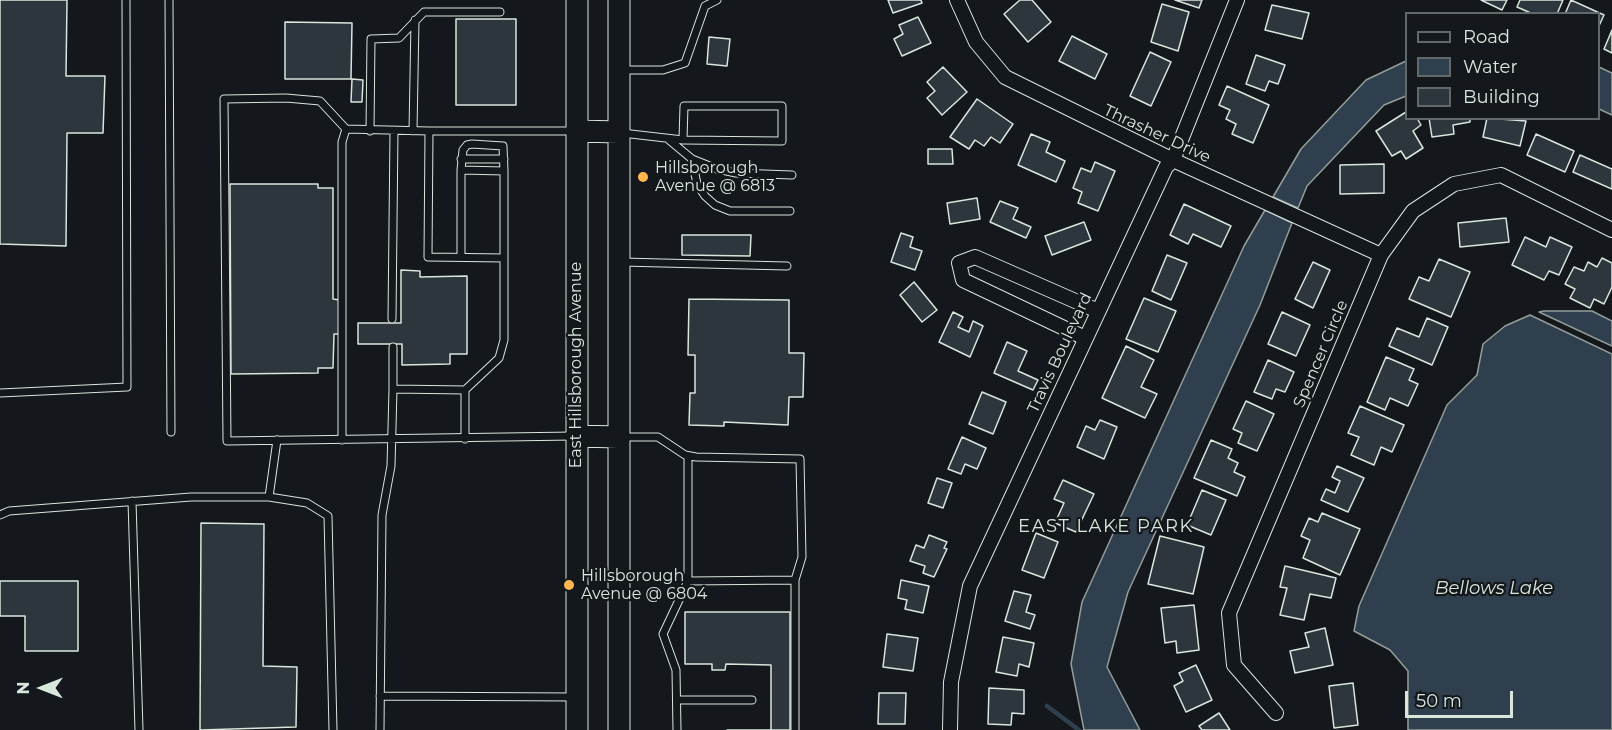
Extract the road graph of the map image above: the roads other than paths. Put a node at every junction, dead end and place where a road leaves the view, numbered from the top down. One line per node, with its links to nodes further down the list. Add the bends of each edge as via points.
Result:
1 (126, 0): 40 (lane, via 127,387)
2 (169, 0): 41 (lane)
3 (577, 0): 16 (main road, East Hillsborough Avenue)
4 (619, 0): 10 (main road)
5 (717, 0): 10 (lane, via 705,6 686,63 663,70)
6 (957, 0): 23 (street, Thrasher Drive, via 976,42 1005,77)
7 (1237, 0): 23 (street, Travis Boulevard)
8 (500, 12): 9 (lane, via 424,12)
9 (415, 19): 13 (lane, via 399,38 371,39); 15 (lane)
10 (619, 70): 17 (main road)
11 (346, 129): 13 (lane); 46 (lane, via 320,101 224,99 227,441); 47 (lane, via 342,142)
12 (429, 130): 15 (lane); 16 (lane); 30 (lane, via 429,257)
13 (370, 131): 14 (lane)
14 (394, 131): 15 (lane); 35 (lane)
15 (413, 131)
16 (577, 131): 17 (main road); 42 (main road, East Hillsborough Avenue)
17 (619, 132): 18 (lane); 32 (main road)
18 (668, 140): 19 (lane); 22 (lane)
19 (683, 140): 19 (lane, via 684,106 782,106 782,141)
20 (461, 159): 21 (lane); 21 (lane, via 467,145 499,144 503,146); 24 (lane)
21 (504, 159): 25 (lane)
22 (692, 159): 26 (lane, via 736,173); 27 (lane, via 697,184 716,206 730,211)
23 (1173, 160): 29 (street, Thrasher Drive); 34 (street, Travis Boulevard, via 1166,167)
24 (461, 170): 25 (lane); 30 (lane)
25 (504, 171): 31 (lane)
26 (792, 175)
27 (790, 211)
28 (1612, 230): 29 (street, Spencer Circle, via 1501,175 1454,183 1413,211)
29 (1381, 255): 58 (street, Spencer Circle, via 1229,613 1234,665)
30 (461, 257): 31 (lane)
31 (504, 258): 39 (lane, via 504,339 499,358)
32 (619, 262): 33 (lane); 43 (main road)
33 (787, 266)
34 (1098, 311): 36 (street, Travis Boulevard); 36 (street, via 975,257 959,263 963,280)
35 (392, 319)
36 (1085, 338): 66 (street, Travis Boulevard, via 970,586 951,682)
37 (393, 347): 38 (lane)
38 (393, 389): 39 (lane); 44 (lane)
39 (465, 390): 45 (lane)
40 (0, 393)
41 (171, 432)
42 (576, 436): 43 (main road); 45 (lane); 55 (main road, East Hillsborough Avenue)
43 (619, 436): 48 (lane, via 658,437); 63 (main road)
44 (391, 439): 45 (lane); 47 (lane); 54 (lane, via 391,466 382,516)
45 (465, 439)
46 (277, 440): 47 (lane); 49 (lane)
47 (342, 440)
48 (688, 456): 52 (lane, via 800,459 801,557); 53 (lane)
49 (269, 497): 50 (lane, via 191,496); 60 (lane, via 307,503 328,516)
50 (132, 501): 51 (lane); 59 (lane)
51 (0, 515)
52 (795, 580): 53 (lane); 65 (lane)
53 (688, 581): 56 (lane, via 663,634 676,670)
54 (380, 696): 55 (lane); 61 (lane)
55 (577, 697): 62 (main road, East Hillsborough Avenue)
56 (677, 700): 57 (lane); 64 (lane)
57 (752, 700)
58 (1276, 713)
59 (139, 730)
60 (333, 730)
61 (380, 730)
62 (577, 730)
63 (619, 730)
64 (677, 730)
65 (795, 730)
66 (950, 730)

